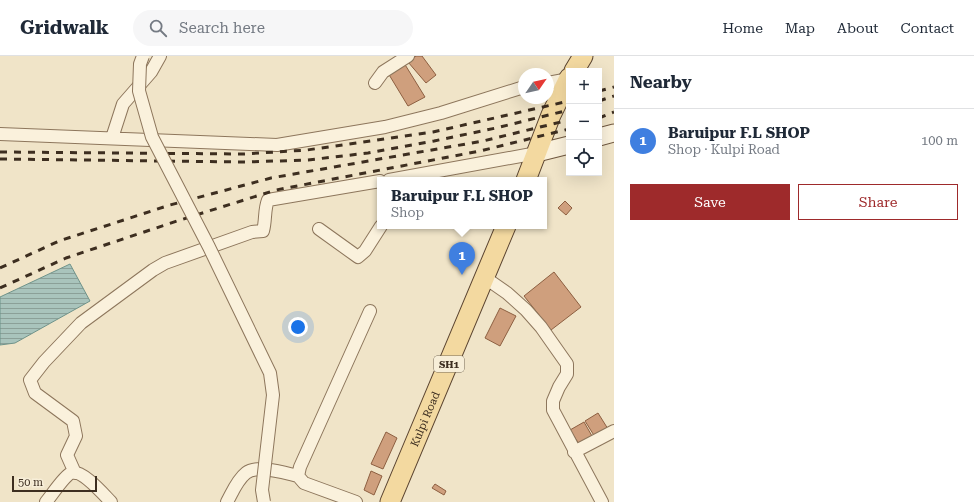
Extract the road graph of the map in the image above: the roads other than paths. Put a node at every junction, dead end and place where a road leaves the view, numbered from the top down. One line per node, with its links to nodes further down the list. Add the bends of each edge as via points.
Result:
1 (142, 56): 32 (street, bridge, via 139,91 152,137 270,374 273,395 262,490)
2 (160, 56): 14 (street, via 151,72 123,104)
3 (408, 56): 7 (street, via 383,72)
4 (583, 56): 5 (main road)
5 (576, 68)
6 (566, 80): 8 (street)
7 (375, 82)
8 (554, 82)
9 (566, 85): 16 (main road, via 551,115)
10 (518, 89): 14 (street, via 385,127 277,145)
11 (614, 133): 13 (main road)
12 (0, 134): 14 (street)
13 (602, 136)
14 (112, 138)
15 (566, 146): 16 (main road)
16 (538, 153): 17 (street); 18 (main road)
17 (416, 177)
18 (527, 177)
19 (377, 182): 27 (street, via 268,200 263,231 252,232 165,263 81,323 30,380 34,393 73,420 76,436 67,455)
20 (319, 229): 21 (street, via 358,257)
21 (379, 229)
22 (505, 229): 23 (main road, Kulpi Road / SH1)
23 (484, 277): 26 (street, via 526,310 567,364 567,374 553,401 553,410); 34 (main road, Kulpi Road / SH1)
24 (370, 311): 28 (street)
25 (614, 431): 26 (street)
26 (574, 452): 35 (street)
27 (75, 473): 29 (street, via 67,476); 30 (street, via 86,478)
28 (298, 476): 31 (street, via 263,469 253,470 246,473); 33 (street, via 304,483)
29 (46, 502)
30 (111, 502)
31 (227, 502)
32 (264, 502)
33 (356, 502)
34 (390, 502)
35 (602, 502)

